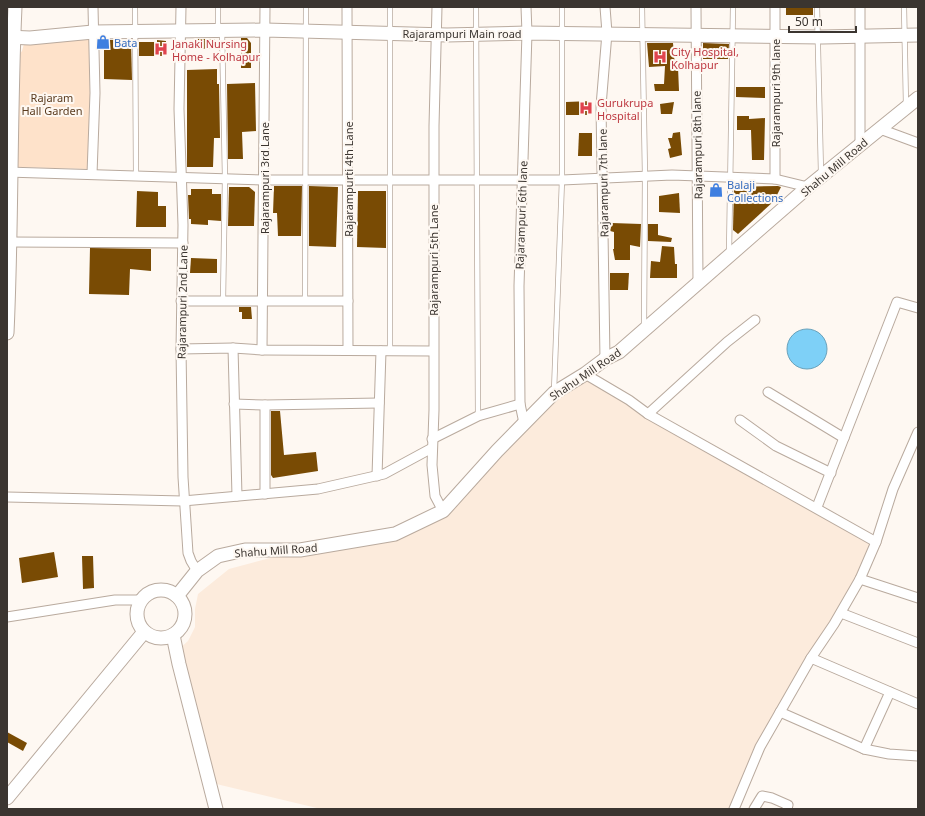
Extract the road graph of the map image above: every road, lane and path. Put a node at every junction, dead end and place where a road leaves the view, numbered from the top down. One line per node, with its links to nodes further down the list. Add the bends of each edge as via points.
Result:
1 (7, 7): 23 (main road)
2 (15, 7): 45 (main road)
3 (93, 7): 28 (street)
4 (135, 7): 29 (lane)
5 (181, 7): 26 (street)
6 (218, 7): 27 (lane)
7 (266, 7): 24 (street, Rajarampuri 3rd Lane)
8 (306, 7): 25 (lane)
9 (347, 7): 30 (street, Rajarampurti 4th Lane)
10 (390, 7): 31 (lane)
11 (437, 7): 34 (street, Rajarampuri 5th Lane)
12 (476, 7): 35 (lane)
13 (526, 7): 32 (street, Rajarampuri 6th lane)
14 (562, 7): 36 (lane)
15 (605, 7): 33 (street, Rajarampuri 7th lane)
16 (642, 7): 37 (lane)
17 (696, 7): 38 (street, Rajarampuri 8th lane)
18 (733, 7): 40 (lane)
19 (775, 7): 42 (street, Rajarampuri 9th lane)
20 (817, 7): 43 (lane)
21 (860, 7): 44 (street)
22 (904, 7): 39 (lane)
23 (7, 11)
24 (265, 30): 25 (main road, Rajarampuri Main road); 27 (main road, Rajarampuri Main road); 63 (street, Rajarampuri 3rd Lane)
25 (306, 30): 30 (main road, Rajarampuri Main road); 64 (lane)
26 (180, 31): 27 (main road, Rajarampuri Main road); 29 (main road, Rajarampuri Main road); 56 (street, Rajarampuri 2nd Lane)
27 (220, 31): 60 (lane)
28 (93, 32): 29 (main road, Rajarampuri Main road); 45 (main road, Rajarampuri Main road); 52 (street, via 95,93)
29 (135, 32): 53 (lane)
30 (347, 32): 31 (main road, Rajarampuri Main road); 65 (street, Rajarampurti 4th Lane)
31 (390, 33): 34 (main road, Rajarampuri Main road); 66 (lane)
32 (527, 33): 35 (main road, Rajarampuri Main road); 36 (main road, Rajarampuri Main road); 61 (street, Rajarampuri 6th lane)
33 (607, 33): 36 (main road, Rajarampuri Main road); 37 (main road, Rajarampuri Main road); 57 (street, Rajarampuri 7th lane, via 601,106)
34 (436, 34): 35 (main road, Rajarampuri Main road); 67 (street, Rajarampuri 5th Lane)
35 (475, 34): 68 (lane)
36 (563, 34): 69 (lane)
37 (641, 34): 38 (main road, Rajarampuri Main road); 54 (lane)
38 (695, 34): 40 (main road, Rajarampuri Main road); 55 (street, Rajarampuri 8th lane)
39 (904, 34): 41 (main road, Rajarampuri Main road); 44 (main road, Rajarampuri Main road); 47 (lane)
40 (732, 35): 42 (main road, Rajarampuri Main road); 58 (lane)
41 (918, 35)
42 (775, 36): 43 (main road, Rajarampuri Main road); 62 (street, Rajarampuri 9th lane)
43 (817, 36): 44 (main road, Rajarampuri Main road); 59 (lane)
44 (860, 36): 50 (street)
45 (10, 38): 51 (main road)
46 (918, 98): 47 (main road, Shahu Mill Road)
47 (906, 108): 48 (main road, Shahu Mill Road)
48 (880, 129): 49 (street); 50 (main road, Shahu Mill Road)
49 (918, 143)
50 (860, 144): 59 (main road, Shahu Mill Road)
51 (10, 172): 52 (street); 71 (main road)
52 (92, 174): 53 (street)
53 (136, 175): 56 (street)
54 (645, 176): 55 (street); 57 (street); 82 (lane)
55 (697, 176): 58 (street); 74 (street, Rajarampuri 8th lane)
56 (181, 177): 60 (street); 72 (street, Rajarampuri 2nd Lane)
57 (602, 177): 69 (street); 90 (street, Rajarampuri 7th lane)
58 (729, 177): 62 (street); 73 (lane)
59 (821, 177): 70 (main road, Shahu Mill Road)
60 (225, 178): 63 (street); 75 (lane)
61 (522, 179): 68 (street); 69 (street); 96 (street, Rajarampuri 6th lane, via 519,286)
62 (775, 179): 70 (street)
63 (264, 180): 64 (street); 76 (street, Rajarampuri 3rd Lane)
64 (306, 180): 65 (street); 78 (lane)
65 (348, 180): 66 (street); 79 (street, Rajarampurti 4th Lane)
66 (390, 180): 67 (street); 88 (lane)
67 (434, 180): 68 (street); 89 (street, Rajarampuri 5th Lane)
68 (476, 180): 99 (lane)
69 (562, 180): 93 (lane)
70 (808, 187): 73 (main road, Shahu Mill Road)
71 (10, 242): 72 (street); 83 (main road)
72 (183, 243): 77 (street, Rajarampuri 2nd Lane)
73 (729, 255): 74 (main road, Shahu Mill Road)
74 (698, 282): 82 (main road, Shahu Mill Road)
75 (223, 300): 76 (street); 77 (street)
76 (263, 300): 78 (street); 86 (street, Rajarampuri 3rd Lane)
77 (181, 301): 85 (street, Rajarampuri 2nd Lane)
78 (305, 301): 79 (street)
79 (348, 301): 87 (street, Rajarampurti 4th Lane)
80 (918, 308): 104 (street, via 897,302)
81 (755, 320): 98 (street)
82 (644, 329): 90 (main road, Shahu Mill Road, via 619,352)
83 (7, 333)
84 (233, 348): 85 (street); 86 (street); 95 (street)
85 (181, 350): 111 (street, Rajarampuri 2nd Lane)
86 (262, 350): 87 (street)
87 (348, 350): 88 (street)
88 (385, 351): 89 (street); 94 (street)
89 (433, 351): 103 (street, Rajarampuri 5th Lane)
90 (605, 359): 91 (main road, Shahu Mill Road)
91 (585, 374): 93 (main road, Shahu Mill Road); 98 (street)
92 (768, 392): 104 (street)
93 (554, 393): 101 (main road, Shahu Mill Road)
94 (379, 403): 97 (street); 107 (street)
95 (234, 404): 97 (street); 109 (street)
96 (520, 404): 99 (street); 101 (street, Rajarampuri 6th lane)
97 (264, 405): 108 (street)
98 (648, 414): 112 (street)
99 (478, 416): 103 (street)
100 (740, 420): 106 (street, via 776,446)
101 (524, 423): 113 (main road, Shahu Mill Road)
102 (918, 432): 114 (street, via 893,489)
103 (432, 438): 105 (street, Rajarampuri 5th Lane)
104 (844, 438): 106 (street)
105 (432, 448): 107 (street); 113 (street, Rajarampuri 5th Lane, via 435,496)
106 (831, 472): 112 (street)
107 (377, 476): 108 (street, via 318,489)
108 (265, 494): 109 (street)
109 (237, 496): 111 (street)
110 (7, 497): 111 (street)
111 (184, 501): 115 (street, Rajarampuri 2nd Lane, via 188,553)
112 (817, 508): 114 (street)
113 (443, 511): 115 (main road, Shahu Mill Road, via 395,534 300,550 245,550 218,556)
114 (876, 542): 116 (street)
115 (197, 571): 117 (main road, Shahu Mill Road)
116 (860, 579): 118 (street); 120 (street)
117 (177, 596): 119 (main road, via 160,590 152,591); 123 (main road, via 184,608 185,616 183,623)
118 (918, 598)
119 (140, 600): 121 (street, via 115,600); 122 (main road, via 137,618)
120 (841, 613): 124 (street); 125 (street)
121 (7, 617)
122 (144, 632): 123 (main road, via 158,639); 131 (main road)
123 (173, 635): 132 (main road)
124 (918, 643)
125 (811, 658): 126 (street); 128 (street)
126 (890, 692): 127 (street); 129 (street)
127 (918, 704)
128 (780, 712): 129 (street); 133 (street, via 760,747)
129 (864, 749): 130 (street)
130 (918, 756)
131 (7, 798)
132 (216, 809)
133 (734, 809)
134 (754, 809): 135 (street, via 762,796 782,802 788,805)
135 (788, 809)

